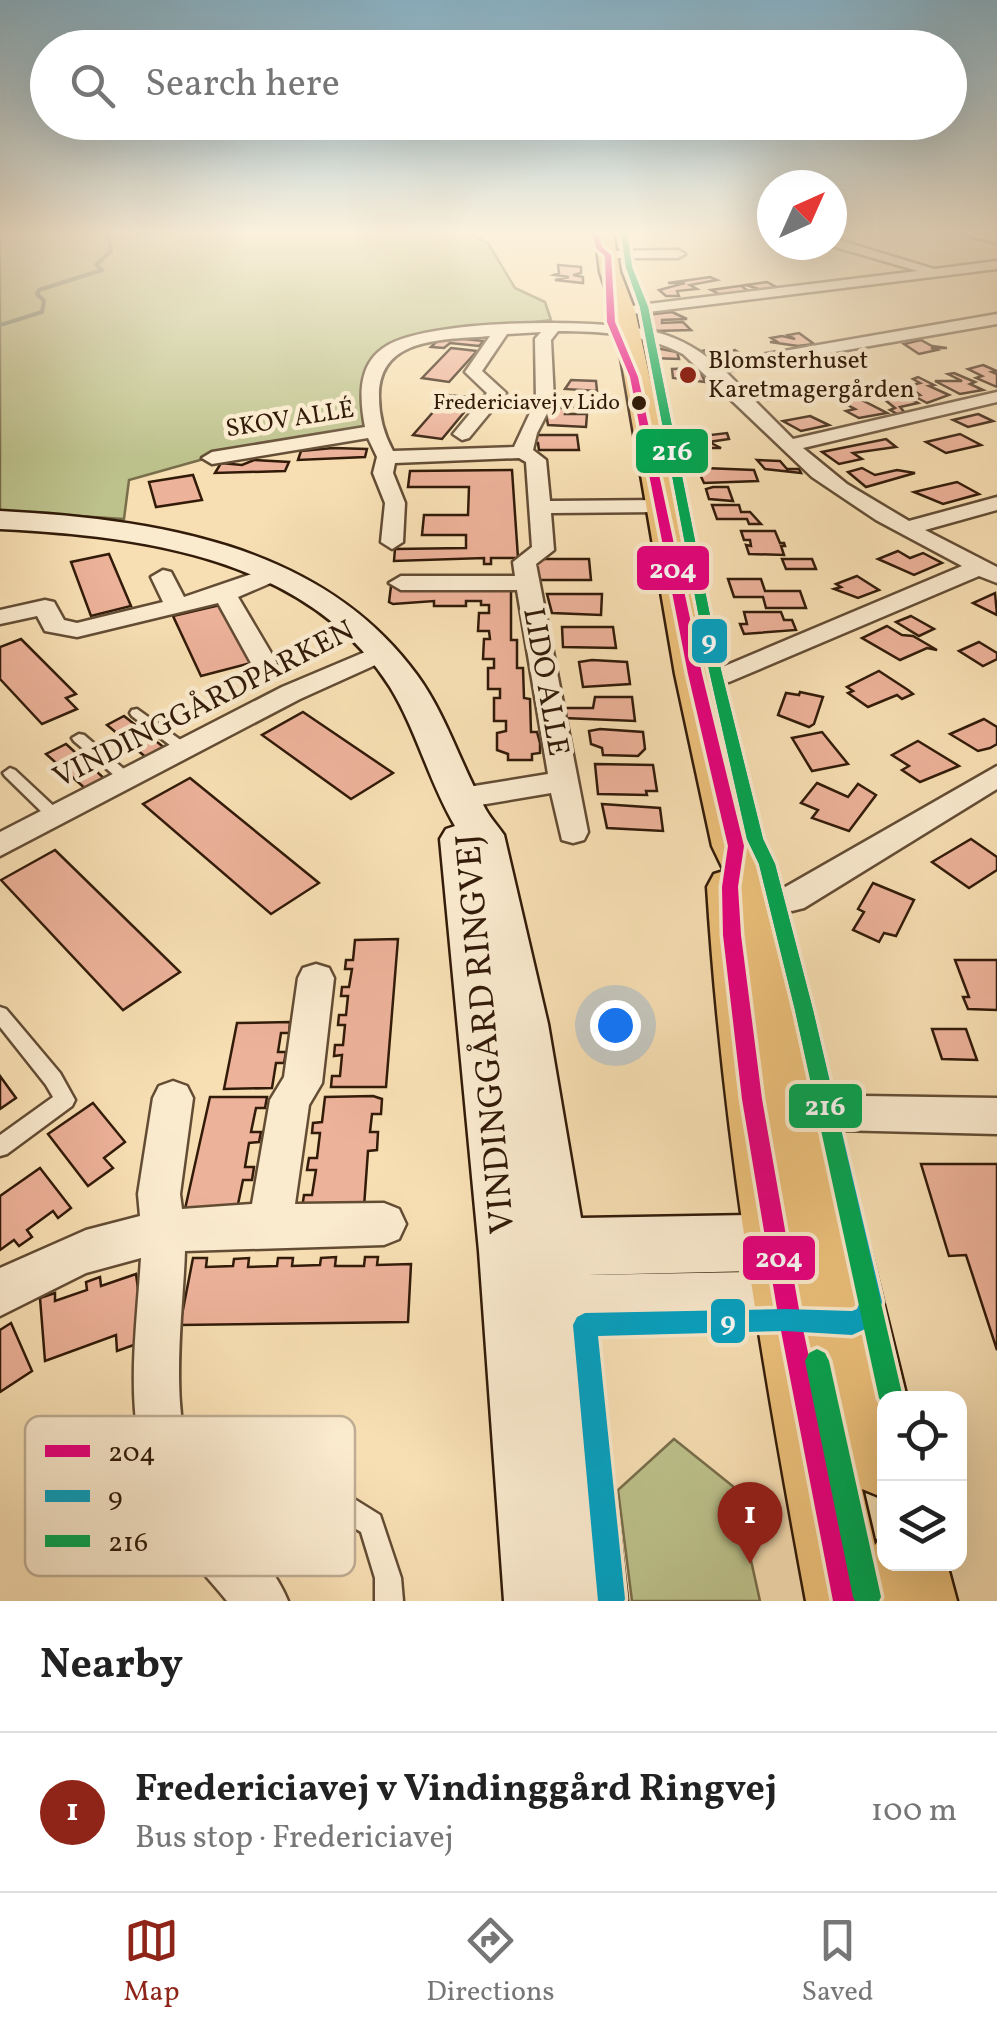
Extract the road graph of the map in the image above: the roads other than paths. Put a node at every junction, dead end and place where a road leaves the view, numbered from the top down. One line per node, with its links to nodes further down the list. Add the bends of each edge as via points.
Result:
1 (618, 307): 5 (main road)
2 (734, 307): 5 (street)
3 (997, 319): 7 (street)
4 (555, 325): 5 (street, SKOV ALLÉ); 6 (street, SKOV ALLÉ); 12 (street, via 542,339 546,394 523,438)
5 (622, 325): 7 (street, via 672,342); 16 (main road, via 621,358 634,377)
6 (503, 328): 9 (street, SKOV ALLÉ, via 414,341 379,358 370,390); 10 (street, via 473,372 497,393)
7 (710, 370): 11 (street)
8 (997, 397): 11 (street)
9 (376, 431): 13 (street, SKOV ALLÉ); 14 (street, SKOV ALLÉ)
10 (462, 434)
11 (788, 446): 19 (street, via 847,494)
12 (523, 452): 13 (street); 15 (street, via 536,460)
13 (387, 457): 20 (street, SKOV ALLÉ, via 383,473 395,503)
14 (212, 458)
15 (541, 500): 16 (street); 22 (street, via 544,550)
16 (660, 500): 47 (main road, via 736,846 748,869)
17 (997, 504): 19 (street)
18 (0, 520): 23 (street, VINDINGGÅRD RINGVEJ, via 118,527 205,546)
19 (908, 528): 21 (street)
20 (392, 542)
21 (988, 571): 31 (street)
22 (525, 572): 25 (street, LIDO ALLE); 38 (street, LIDO ALLE)
23 (272, 574): 26 (street); 29 (street, VINDINGGÅRD RINGVEJ, via 349,618)
24 (163, 577): 27 (street)
25 (401, 582)
26 (225, 594): 27 (street); 30 (street)
27 (177, 606): 28 (street, via 78,630 54,626 45,607)
28 (0, 617)
29 (384, 652): 34 (street, VINDINGGÅRDPARKEN); 39 (street, VINDINGGÅRD RINGVEJ, via 418,704)
30 (264, 663)
31 (730, 674)
32 (137, 712): 34 (lane)
33 (79, 738): 37 (lane)
34 (184, 748): 37 (street, VINDINGGÅRDPARKEN)
35 (10, 773): 40 (lane)
36 (997, 776): 43 (street)
37 (127, 778): 40 (street, VINDINGGÅRDPARKEN)
38 (564, 781): 39 (street, LIDO ALLE); 41 (street, LIDO ALLE)
39 (464, 807): 54 (street, VINDINGGÅRD RINGVEJ, via 483,835 520,1004)
40 (55, 816): 42 (street, VINDINGGÅRDPARKEN)
41 (573, 832)
42 (0, 845)
43 (792, 899)
44 (316, 978): 51 (street, via 303,1082 290,1100)
45 (0, 1014): 49 (lane, via 66,1100)
46 (172, 1098): 52 (street, via 159,1194)
47 (779, 1112): 48 (street); 53 (main road)
48 (997, 1116)
49 (0, 1147)
50 (384, 1224): 51 (street)
51 (270, 1225): 52 (street)
52 (164, 1234): 55 (street, via 97,1247); 56 (street)
53 (812, 1272): 54 (street); 57 (main road); 65 (main road)
54 (534, 1278): 63 (street, VINDINGGÅRD RINGVEJ); 64 (street, VINDINGGÅRD RINGVEJ)
55 (0, 1293)
56 (157, 1416)
57 (877, 1442)
58 (355, 1514): 62 (lane, via 371,1524)
59 (910, 1571): 66 (main road)
60 (243, 1576): 61 (street)
61 (261, 1601)
62 (389, 1601)
63 (540, 1601)
64 (591, 1601)
65 (847, 1601)
66 (916, 1601)

